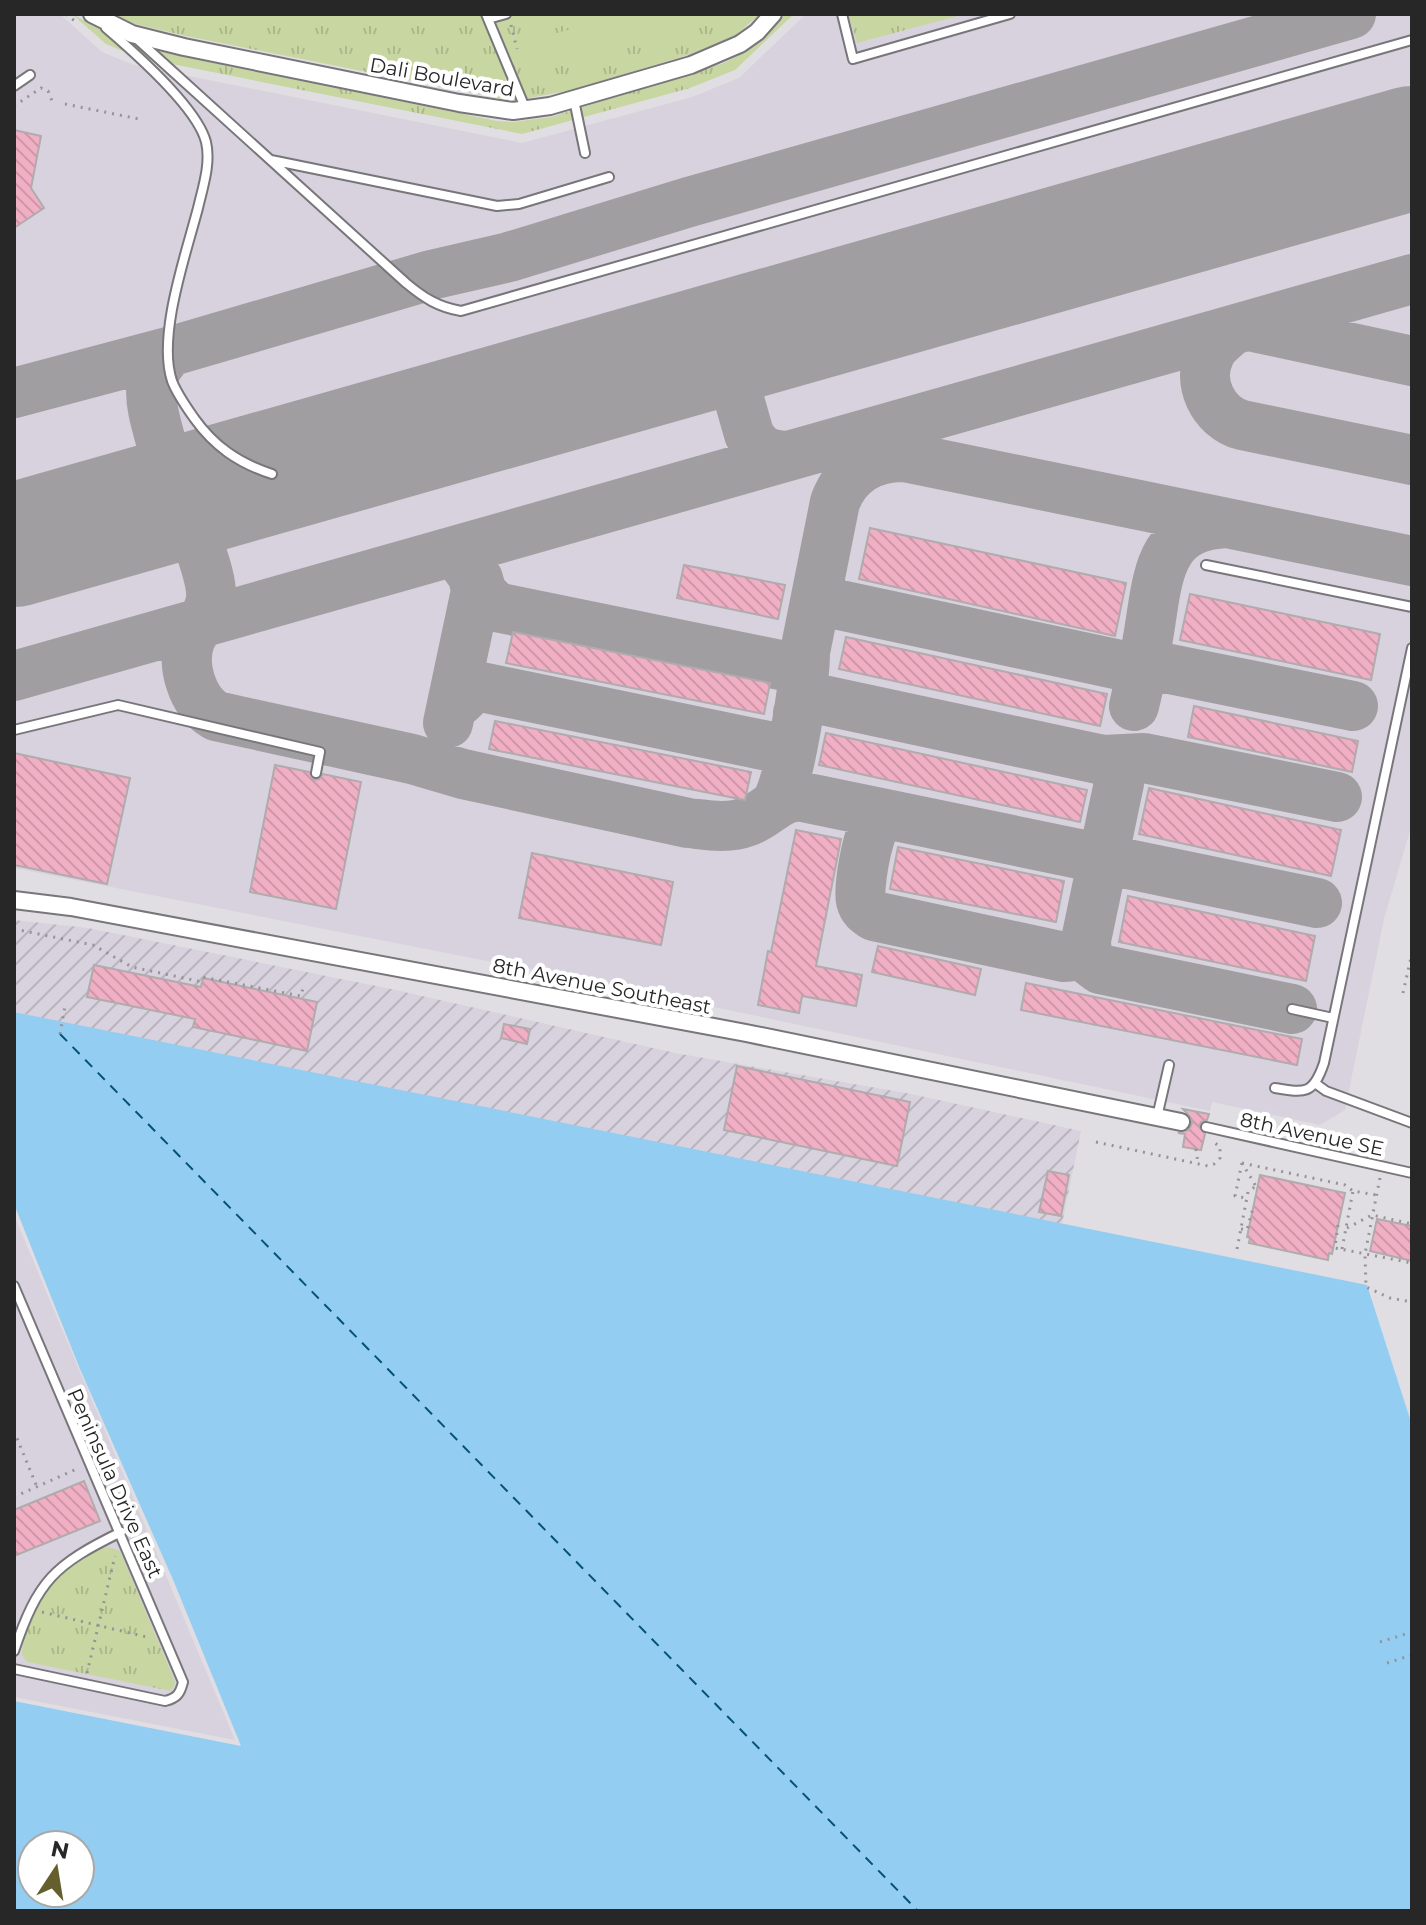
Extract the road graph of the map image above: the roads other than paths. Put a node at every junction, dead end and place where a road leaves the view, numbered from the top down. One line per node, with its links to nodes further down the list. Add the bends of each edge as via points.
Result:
1 (91, 14): 7 (street, Dali Boulevard); 16 (lane, via 200,126 207,163 170,322 172,381 208,438)
2 (507, 14): 6 (lane)
3 (773, 14): 11 (street, Dali Boulevard, via 757,32 718,54)
4 (842, 14): 5 (lane, via 853,59)
5 (1010, 14)
6 (487, 16): 12 (lane)
7 (132, 34): 12 (street, Dali Boulevard, via 473,106); 14 (lane)
8 (1412, 40): 14 (lane, via 461,311 427,300)
9 (30, 75): 10 (lane)
10 (14, 86)
11 (574, 100): 12 (street, Dali Boulevard); 13 (lane)
12 (527, 110)
13 (585, 153)
14 (271, 159): 15 (lane, via 497,206)
15 (609, 177)
16 (272, 474)
17 (1206, 565): 18 (lane)
18 (1412, 607)
19 (1412, 648): 24 (lane)
20 (14, 730): 21 (lane, via 118,705 320,752)
21 (316, 773)
22 (14, 900): 28 (street, 8th Avenue Southeast, via 746,1033)
23 (1292, 1009): 24 (lane)
24 (1333, 1018): 26 (lane)
25 (1169, 1065): 28 (lane)
26 (1315, 1083): 27 (lane, via 1299,1092); 30 (lane)
27 (1275, 1088)
28 (1157, 1117): 29 (street, 8th Avenue Southeast)
29 (1181, 1122)
30 (1412, 1123)
31 (1206, 1127): 32 (lane, 8th Avenue SE)
32 (1412, 1173)
33 (14, 1286): 34 (lane, Peninsula Drive East)
34 (121, 1532): 35 (lane, via 63,1564 39,1590); 36 (lane, Peninsula Drive East, via 183,1682 181,1693 165,1701)
35 (14, 1651)
36 (14, 1669)

